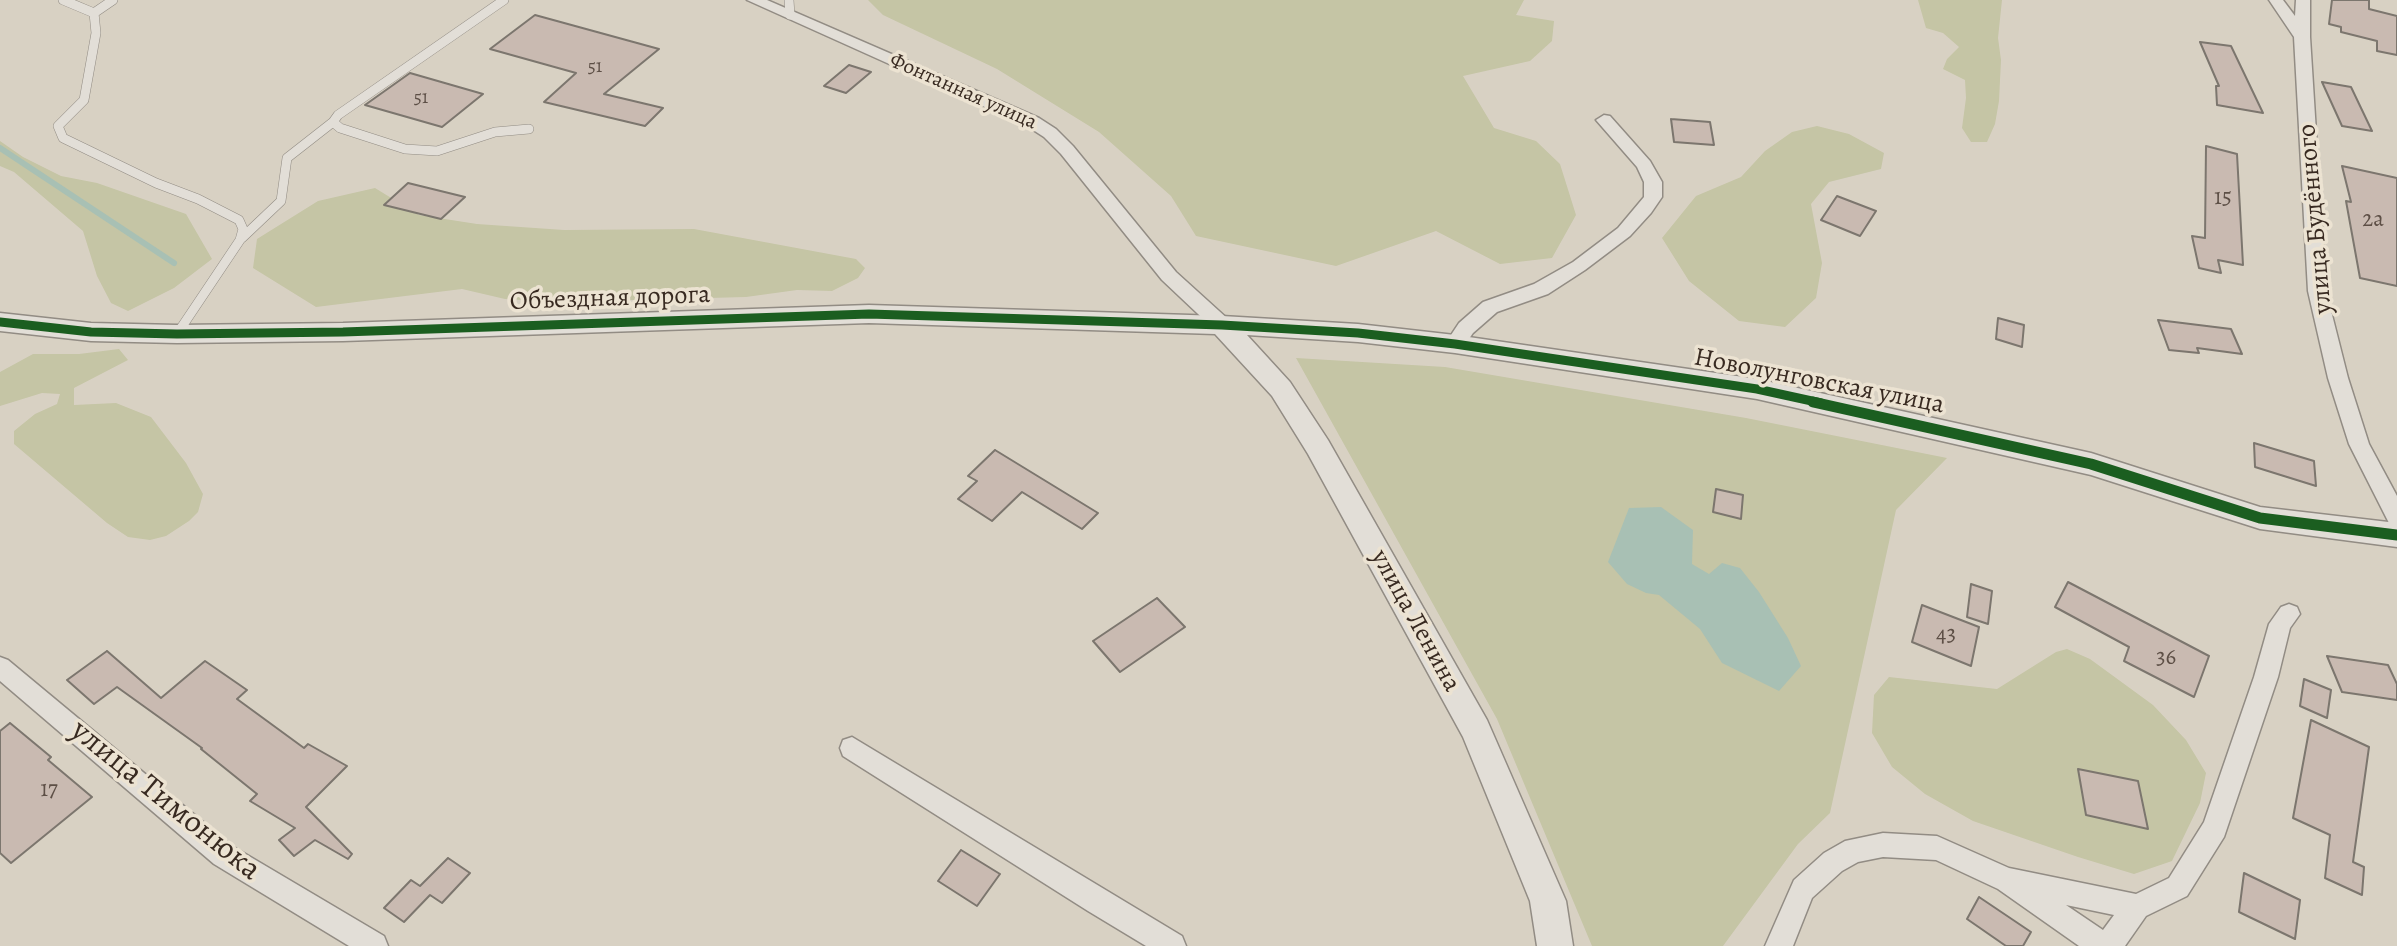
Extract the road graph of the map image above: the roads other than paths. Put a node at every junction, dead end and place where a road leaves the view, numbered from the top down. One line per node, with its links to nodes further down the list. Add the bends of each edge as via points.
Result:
1 (63, 0): 8 (lane)
2 (113, 0): 8 (lane)
3 (504, 0): 11 (lane)
4 (754, 0): 7 (street, Фонтанная улица)
5 (2276, 0): 9 (street)
6 (2303, 0): 9 (street, улица Будённого)
7 (789, 8): 15 (street, Фонтанная улица, via 1050,133 1169,276)
8 (94, 13): 13 (lane, via 96,33 84,100 58,127 63,138 239,220 243,229)
9 (2302, 37): 18 (street, улица Будённого, via 2317,291 2359,443)
10 (1604, 120): 17 (street, via 1644,165 1653,182 1653,197 1624,232 1579,266 1541,289 1490,307)
11 (333, 122): 12 (lane, via 405,149 437,151 495,132); 13 (lane, via 287,158 281,201)
12 (529, 129)
13 (240, 240): 16 (lane)
14 (0, 322): 16 (street, Объездная дорога, via 91,332)
15 (1222, 325): 16 (street, Объездная дорога, via 869,314); 17 (street, Новолунговская улица); 27 (street, улица Ленина, via 1281,389 1318,447 1476,730 1548,901)
16 (177, 334)
17 (1455, 344): 19 (street, Новолунговская улица, via 1757,389 2091,464 2260,519)
18 (2397, 517)
19 (2397, 535)
20 (2289, 614): 24 (street, via 2280,624 2215,828 2178,887)
21 (0, 667): 25 (street, улица Тимонюка, via 223,855)
22 (852, 748): 26 (street)
23 (2007, 880): 24 (street); 28 (street, via 1937,848 1883,845 1854,850 1803,889); 29 (street)
24 (2137, 907): 30 (street)
25 (374, 946)
26 (1172, 946)
27 (1555, 946)
28 (1779, 946)
29 (2102, 946)
30 (2108, 946)

